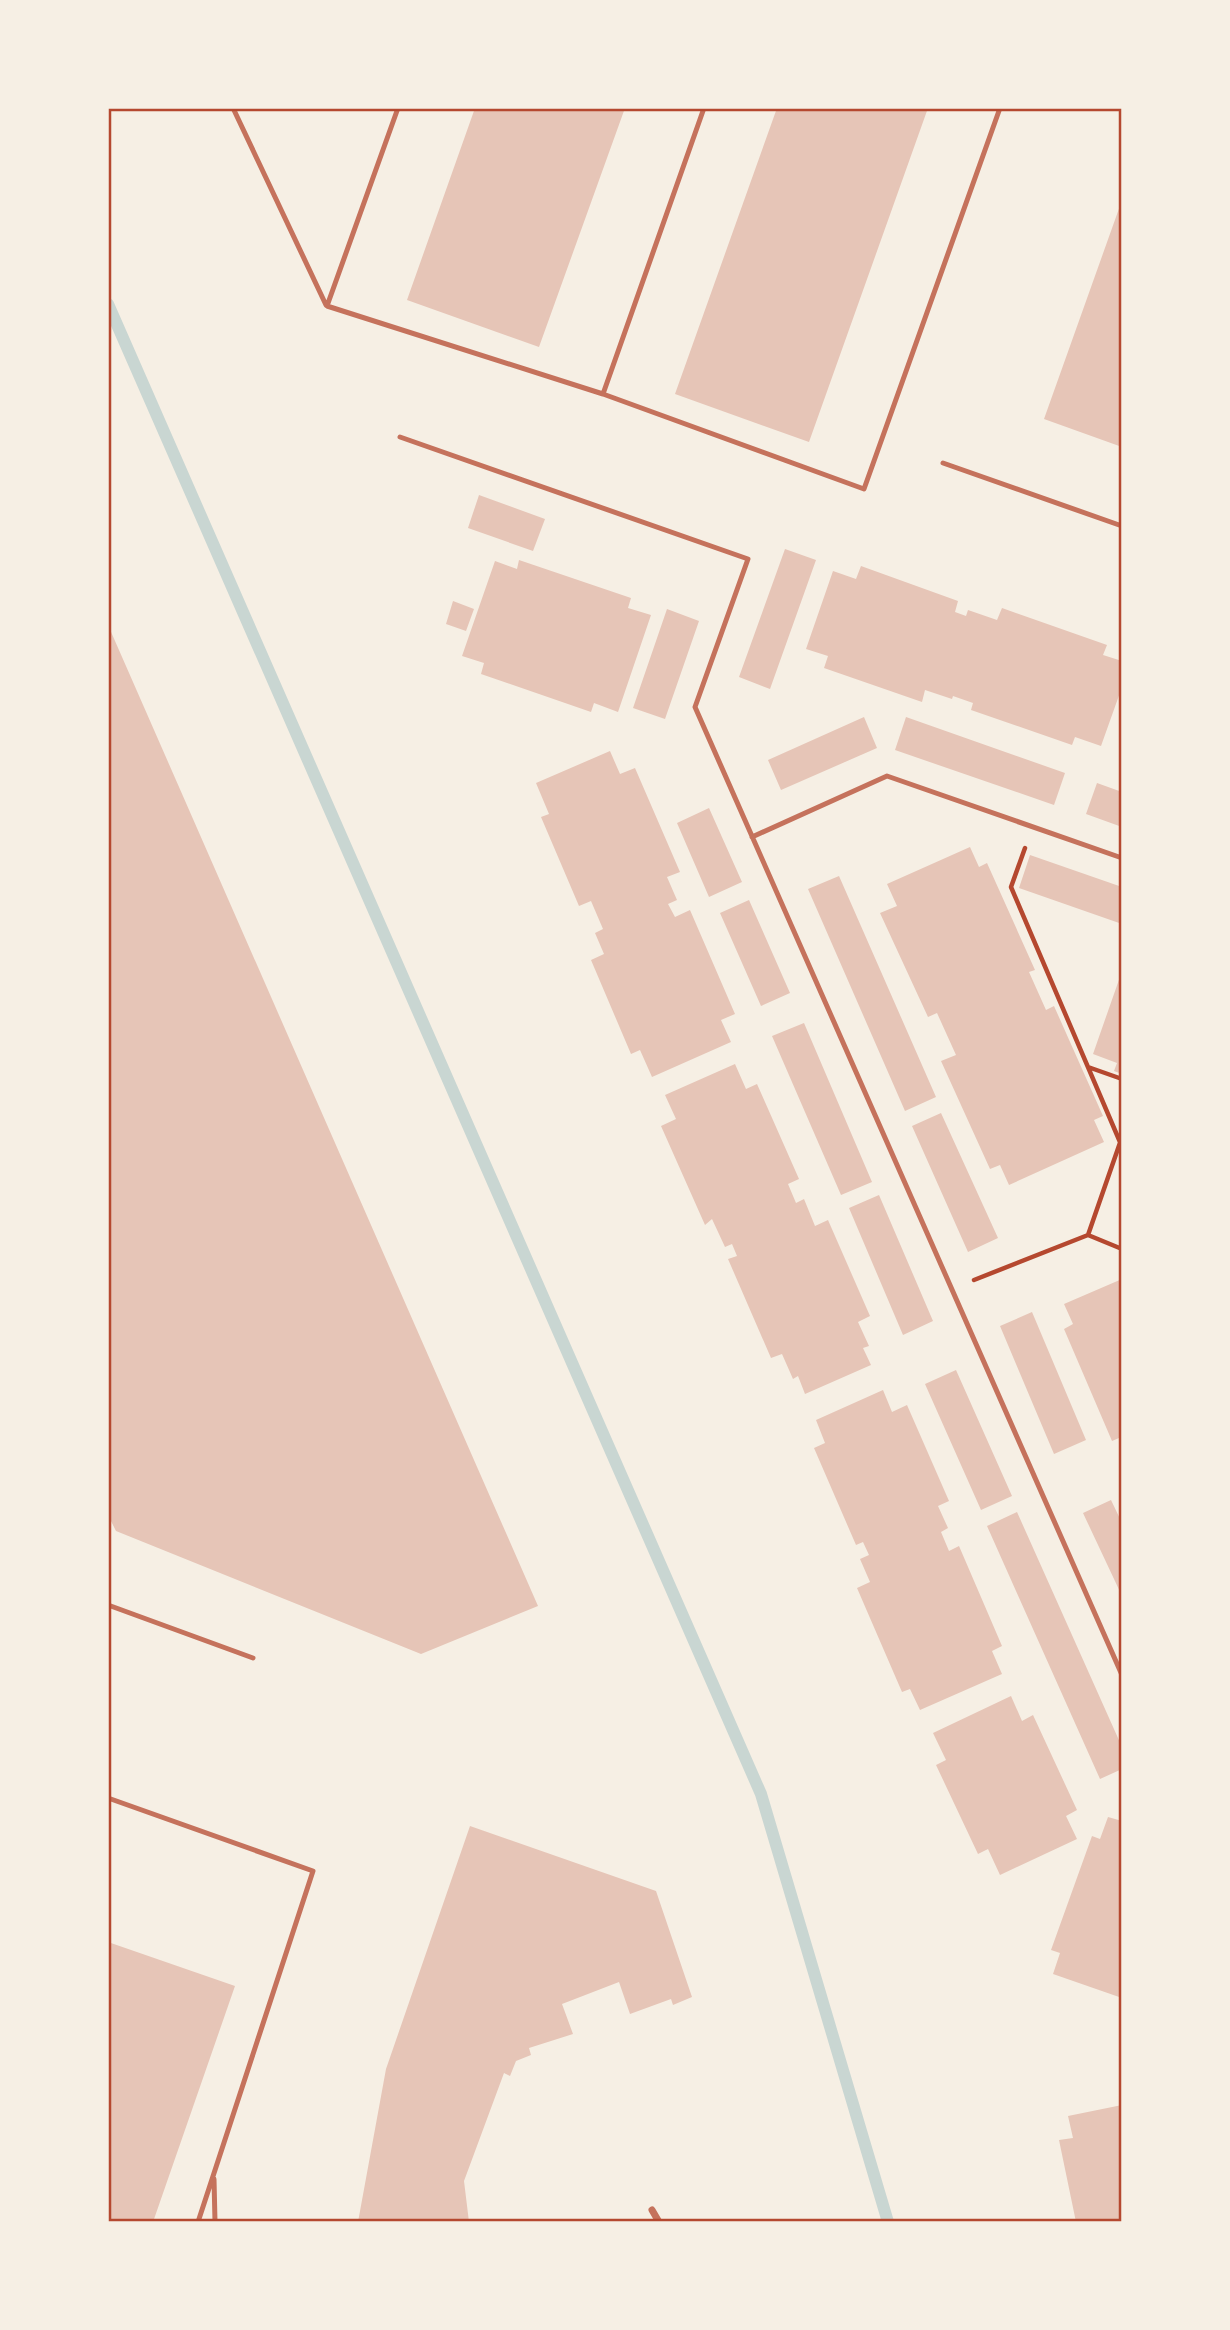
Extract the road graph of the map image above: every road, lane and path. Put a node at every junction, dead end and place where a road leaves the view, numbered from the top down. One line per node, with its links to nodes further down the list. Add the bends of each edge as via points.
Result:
1 (233, 108): 5 (lane)
2 (398, 108): 5 (lane)
3 (704, 108): 6 (lane)
4 (1000, 108): 6 (lane, via 863,489)
5 (327, 306): 6 (lane)
6 (603, 394)
7 (400, 438): 11 (lane, via 748,559 695,707)
8 (943, 464): 9 (lane)
9 (1122, 526)
10 (1032, 827): 11 (lane, via 887,776); 12 (lane); 13 (path, via 1011,887)
11 (752, 837): 18 (lane)
12 (1122, 858)
13 (1087, 1067): 14 (path); 15 (path)
14 (1122, 1079)
15 (1121, 1140): 16 (path)
16 (1088, 1236): 17 (path); 18 (path)
17 (1122, 1249)
18 (951, 1289): 21 (lane)
19 (108, 1605): 20 (lane)
20 (253, 1658)
21 (1122, 1675)
22 (108, 1798): 23 (lane, via 313,1871)
23 (214, 2173): 25 (lane); 26 (lane)
24 (652, 2210): 27 (street)
25 (198, 2221)
26 (215, 2221)
27 (659, 2221)

